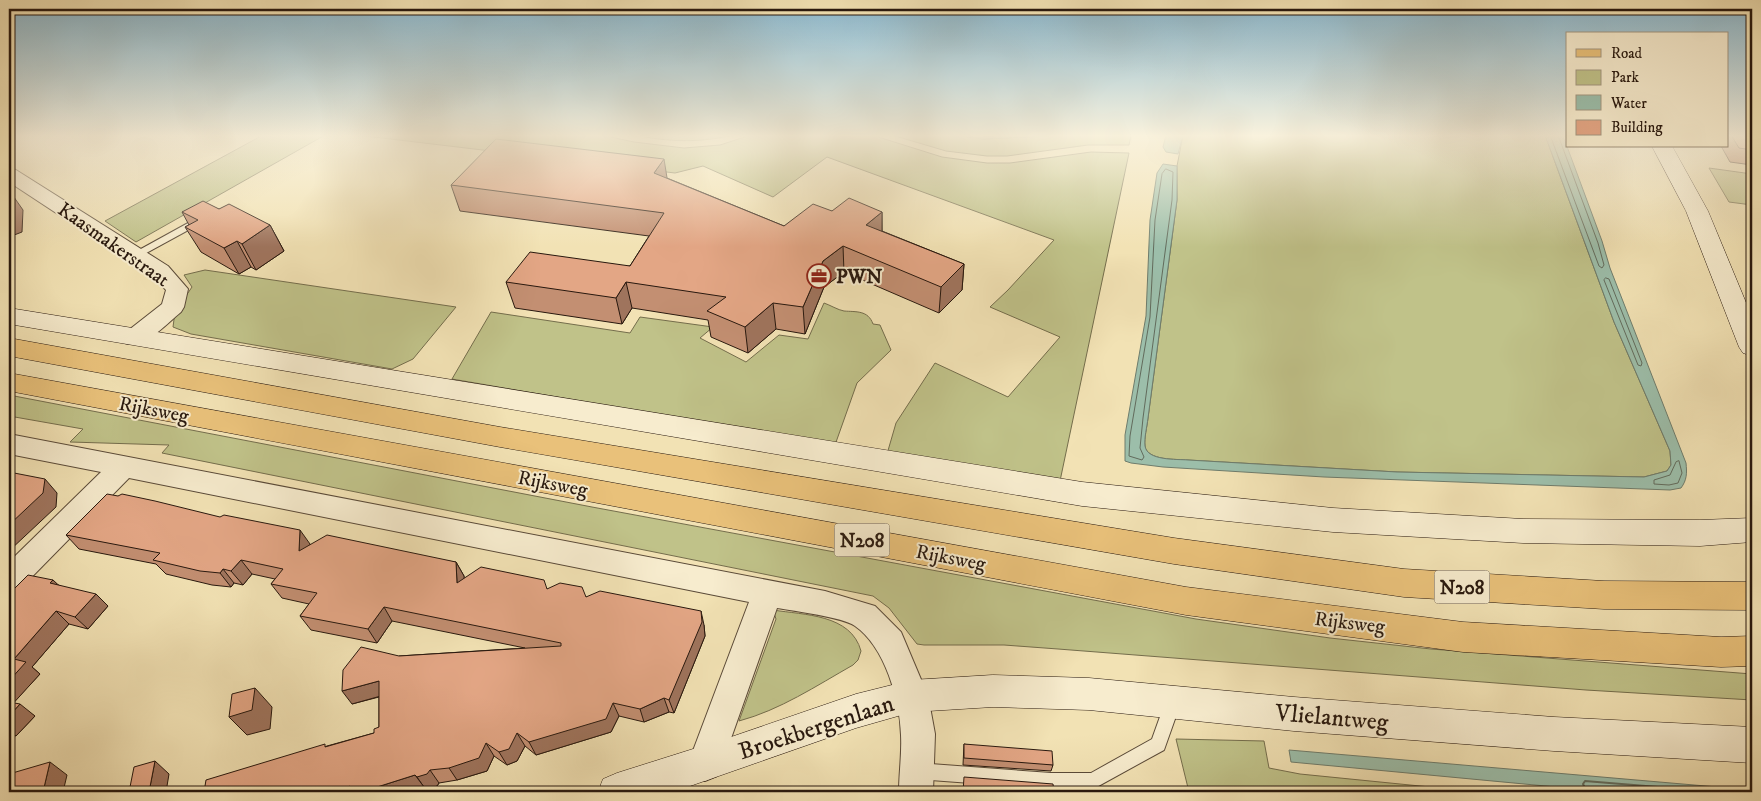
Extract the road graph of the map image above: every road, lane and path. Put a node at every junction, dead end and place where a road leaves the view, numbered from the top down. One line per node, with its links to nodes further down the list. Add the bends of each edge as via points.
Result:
1 (1676, 172): 8 (street, via 1697,210)
2 (9, 174): 4 (street, Kaasmakerstraat)
3 (210, 214): 4 (lane)
4 (135, 255): 6 (street, Kaasmakerstraat, via 160,271 177,289 173,307)
5 (9, 316): 6 (street)
6 (133, 338): 12 (street, via 1082,494 1333,520 1523,531 1700,533)
7 (9, 347): 15 (main road, Rijksweg / N208, via 500,437 1174,552 1404,583 1604,595)
8 (1752, 347)
9 (9, 382): 16 (main road, Rijksweg / N208, via 1186,600 1463,637)
10 (9, 444): 11 (street)
11 (124, 466): 13 (street); 14 (street)
12 (1752, 530)
13 (9, 581)
14 (767, 593): 17 (street, Broekbergenlaan, via 864,615 890,642); 20 (street, Broekbergenlaan)
15 (1752, 596)
16 (1752, 652)
17 (912, 696): 18 (street, Vlielantweg, via 994,691 1089,694); 20 (street, Broekbergenlaan, via 856,711); 21 (street, via 918,734)
18 (1173, 702): 19 (street, Vlielantweg, via 1554,734); 21 (lane, via 1158,744 1093,781)
19 (1752, 745)
20 (705, 764): 22 (street, Broekbergenlaan)
21 (916, 782)
22 (617, 792)

